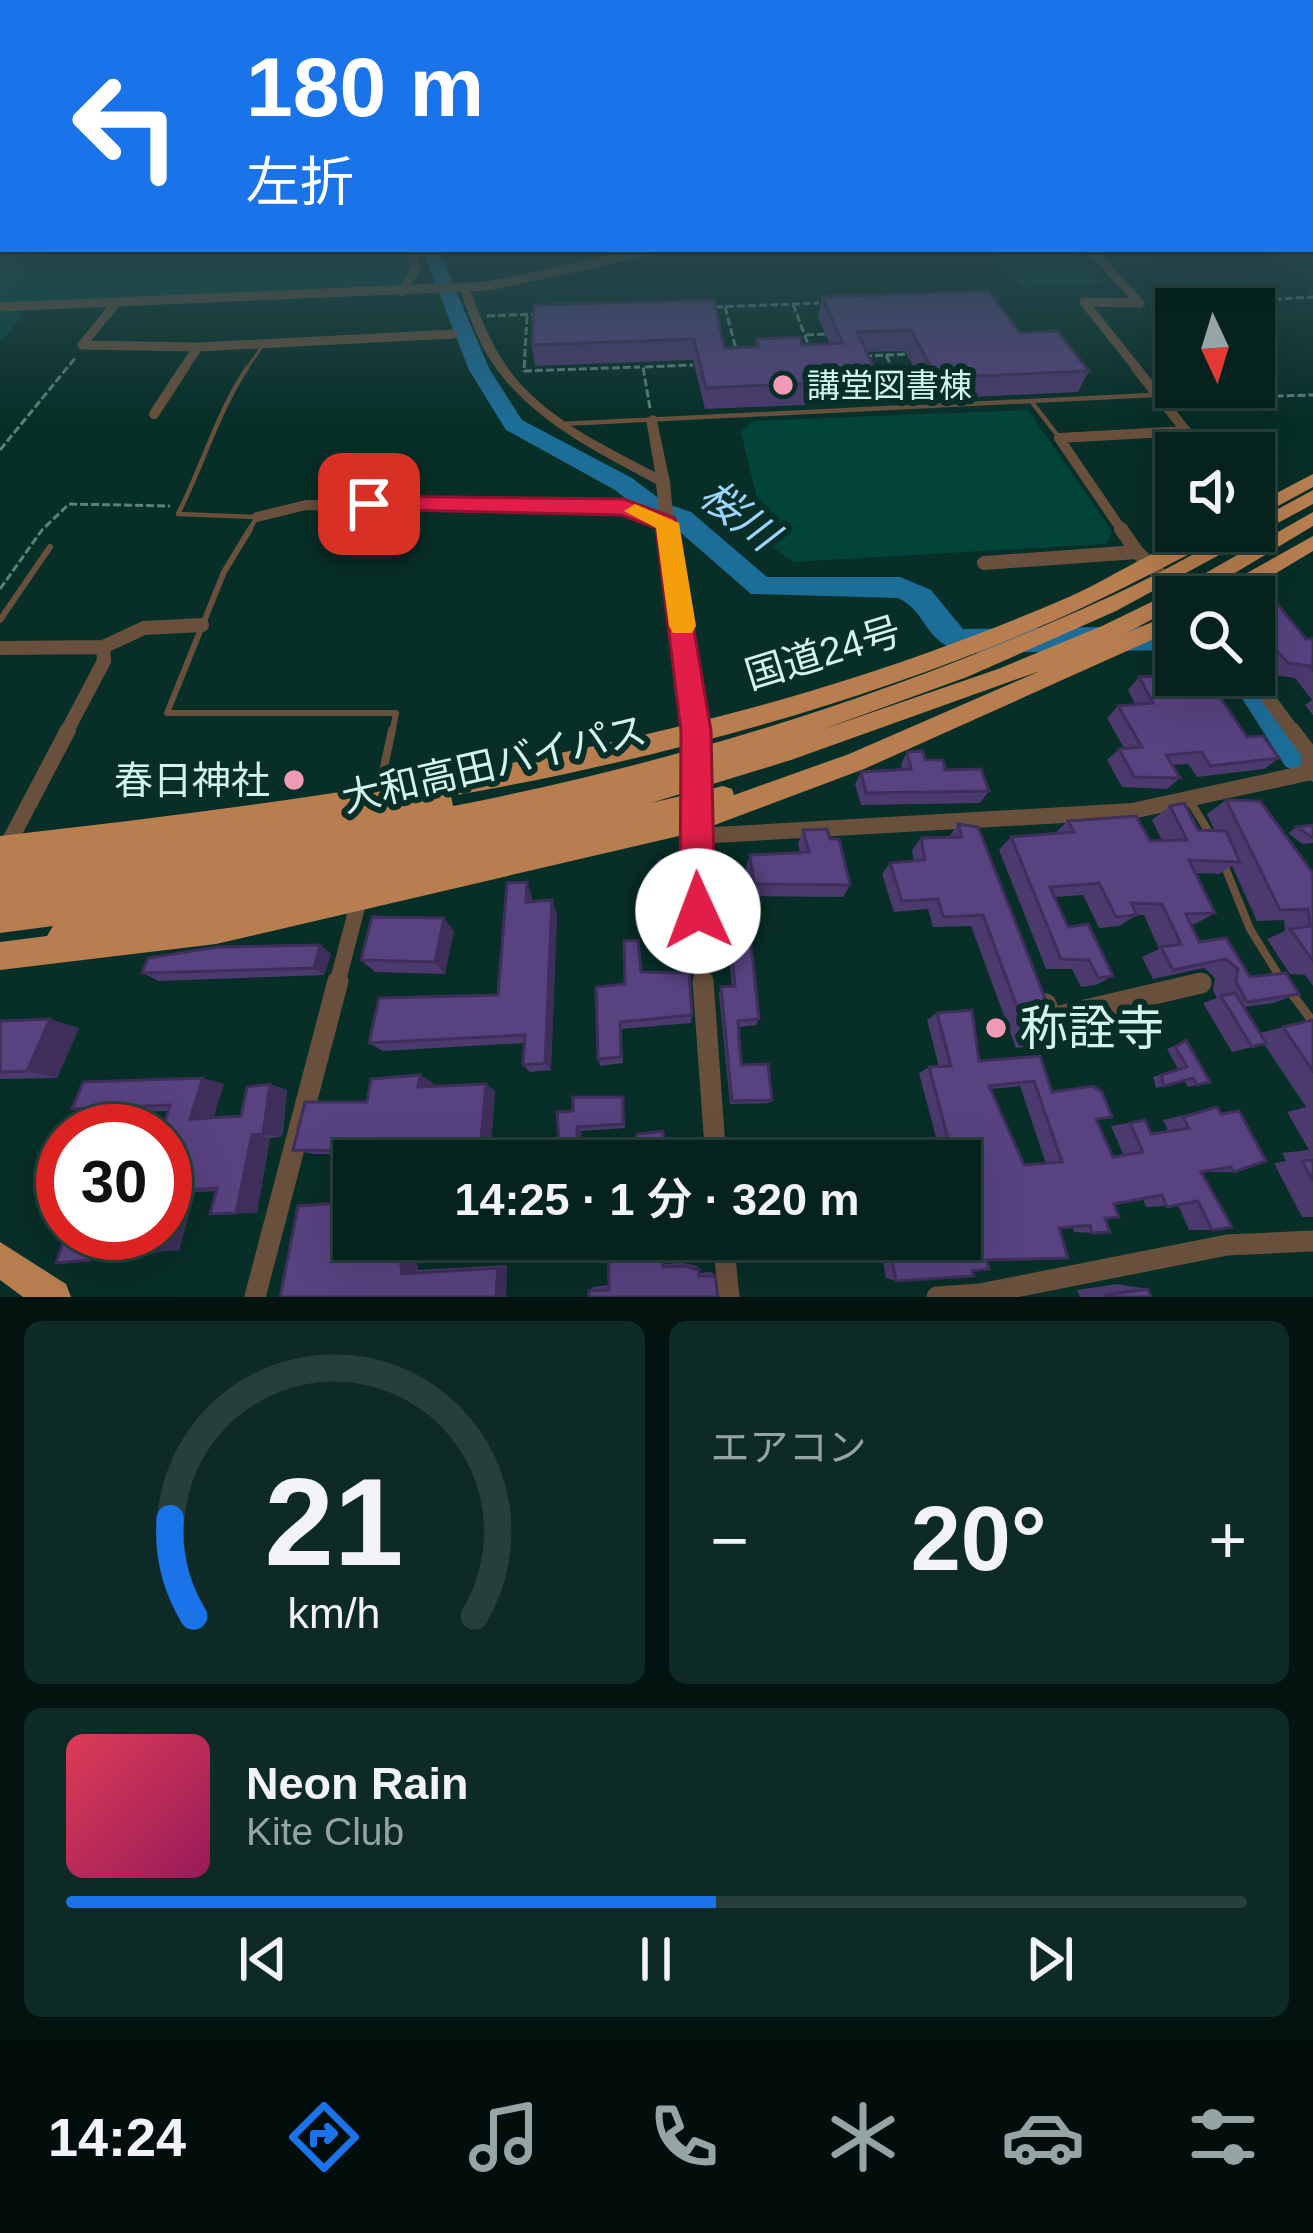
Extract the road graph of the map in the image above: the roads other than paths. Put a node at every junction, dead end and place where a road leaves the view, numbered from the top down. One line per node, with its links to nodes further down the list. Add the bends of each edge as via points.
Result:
1 (118, 302): 2 (street); 5 (street); 8 (street, via 84,346)
2 (131, 302)
3 (468, 302): 15 (street, via 488,353 531,407)
4 (1139, 302): 9 (street, via 1084,302)
5 (0, 307)
6 (452, 334): 7 (street)
7 (263, 345): 8 (street); 21 (lane, via 230,392 200,475 177,506 178,514 207,518)
8 (198, 347): 13 (street)
9 (1155, 391)
10 (1155, 394): 11 (lane)
11 (1031, 401): 14 (lane); 16 (lane)
12 (1168, 408): 16 (street, via 1186,431)
13 (154, 414)
14 (652, 419): 15 (lane); 18 (street)
15 (557, 424): 18 (street)
16 (1060, 438): 29 (street)
17 (1313, 480): 20 (highway)
18 (663, 482): 24 (street)
19 (1313, 496): 22 (highway, 大和高田バイパス)
20 (1275, 501)
21 (257, 517): 24 (street, via 306,505 624,507); 36 (lane)
22 (1275, 518)
23 (1313, 518): 32 (highway, 大和高田バイパス)
24 (667, 523): 42 (street)
25 (1313, 542): 33 (highway)
26 (50, 547): 35 (lane)
27 (1166, 552): 29 (highway, 国道24号)
28 (1215, 552): 43 (highway, 大和高田バイパス, via 1152,589 953,674)
29 (1145, 560): 30 (street); 31 (street); 42 (highway, 国道24号, via 968,648)
30 (984, 563)
31 (1159, 576)
32 (1216, 576)
33 (1256, 576)
34 (1155, 609): 40 (highway, 大和高田バイパス)
35 (0, 620)
36 (202, 625): 38 (street, via 144,628); 44 (lane, via 167,713 396,713)
37 (1155, 629): 47 (highway)
38 (103, 647): 39 (street); 49 (street, via 104,662)
39 (0, 648)
40 (992, 680): 51 (highway, via 843,754 732,795); 52 (highway, 大和高田バイパス, via 724,771 480,836)
41 (1267, 696): 45 (street, via 1311,755 1307,773 1244,796)
42 (696, 731): 44 (highway, 国道24号); 47 (street)
43 (644, 770): 49 (highway, via 284,835); 50 (highway, 大和高田バイパス, via 259,857)
44 (377, 797): 49 (highway, 国道24号); 51 (street)
45 (1190, 802): 46 (street); 57 (lane, via 1250,929)
46 (974, 820): 47 (street); 48 (street)
47 (696, 828): 51 (highway); 58 (street)
48 (983, 842)
49 (2, 856)
50 (0, 894)
51 (347, 895): 53 (highway); 54 (highway, via 216,930); 63 (street)
52 (0, 919)
53 (0, 944)
54 (0, 956)
55 (1034, 974): 56 (street, via 1052,1018)
56 (1202, 983)
57 (1313, 1022)
58 (715, 1140)
59 (1313, 1241): 65 (street, via 1226,1245)
60 (725, 1260): 64 (street)
61 (5, 1272): 62 (highway)
62 (53, 1297)
63 (256, 1297)
64 (729, 1297)
65 (937, 1297)

